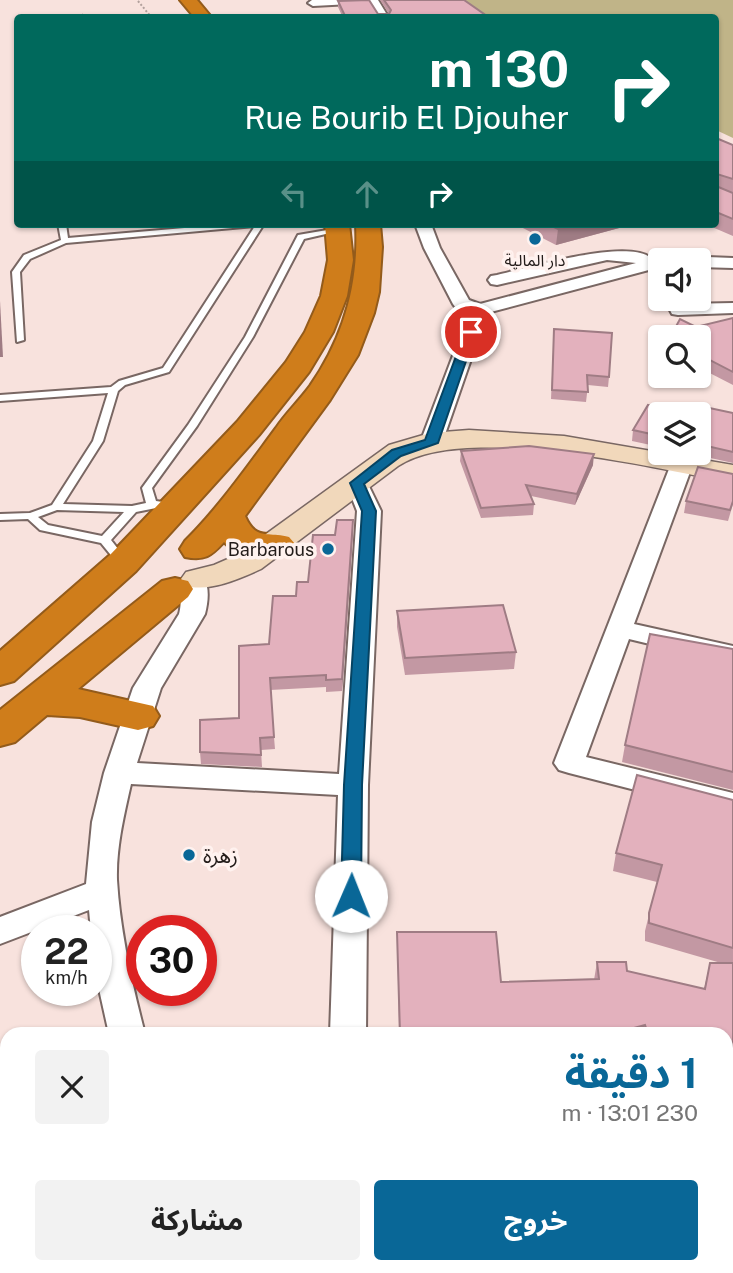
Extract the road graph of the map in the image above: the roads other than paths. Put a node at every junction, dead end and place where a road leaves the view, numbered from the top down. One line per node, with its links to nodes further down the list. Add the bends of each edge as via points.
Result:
1 (188, 0): 3 (highway)
2 (312, 1): 4 (street, via 373,0)
3 (200, 14)
4 (382, 14)
5 (63, 228): 12 (lane)
6 (213, 228): 12 (lane)
7 (256, 228): 22 (lane, via 166,370 122,383)
8 (334, 228): 31 (lane, via 301,237 249,337 147,488)
9 (338, 228): 30 (highway, via 337,277 310,348 254,422)
10 (368, 228): 36 (highway, via 368,288 347,348 321,392)
11 (424, 228): 20 (street, via 461,304)
12 (65, 241): 21 (lane, via 27,257 16,272)
13 (711, 262): 15 (street)
14 (648, 263): 17 (street, via 607,255)
15 (733, 263)
16 (648, 268): 20 (street)
17 (497, 280)
18 (733, 308): 19 (street)
19 (711, 309)
20 (479, 310): 24 (street)
21 (20, 341)
22 (114, 390): 23 (lane); 32 (lane, via 98,442)
23 (0, 398)
24 (431, 443): 25 (main road, via 514,441); 29 (main road, via 397,453)
25 (648, 459)
26 (681, 465): 40 (street)
27 (686, 465): 28 (main road)
28 (733, 474)
29 (357, 483): 38 (main road); 47 (street, via 369,511)
30 (182, 497): 31 (lane); 37 (highway)
31 (152, 506): 33 (lane)
32 (55, 507): 33 (lane); 35 (lane)
33 (132, 509): 37 (lane)
34 (2, 515): 35 (lane)
35 (31, 516): 37 (lane, via 44,528)
36 (229, 517): 38 (highway, via 242,540 256,544); 39 (highway)
37 (119, 553): 39 (highway, via 176,541); 39 (highway, via 124,577 150,591); 42 (highway)
38 (263, 553): 39 (main road, via 226,572)
39 (194, 571): 43 (highway); 44 (street, via 192,614 158,666)
40 (619, 629): 41 (street); 48 (street, via 569,763)
41 (733, 655)
42 (0, 672)
43 (38, 701): 44 (highway, via 100,706); 45 (highway)
44 (138, 716): 46 (street)
45 (0, 732)
46 (119, 773): 47 (street); 49 (street, via 107,822)
47 (353, 785): 52 (street)
48 (733, 804)
49 (103, 891): 50 (street); 51 (street, via 114,980)
50 (0, 930)
51 (125, 1027)
52 (348, 1027)

